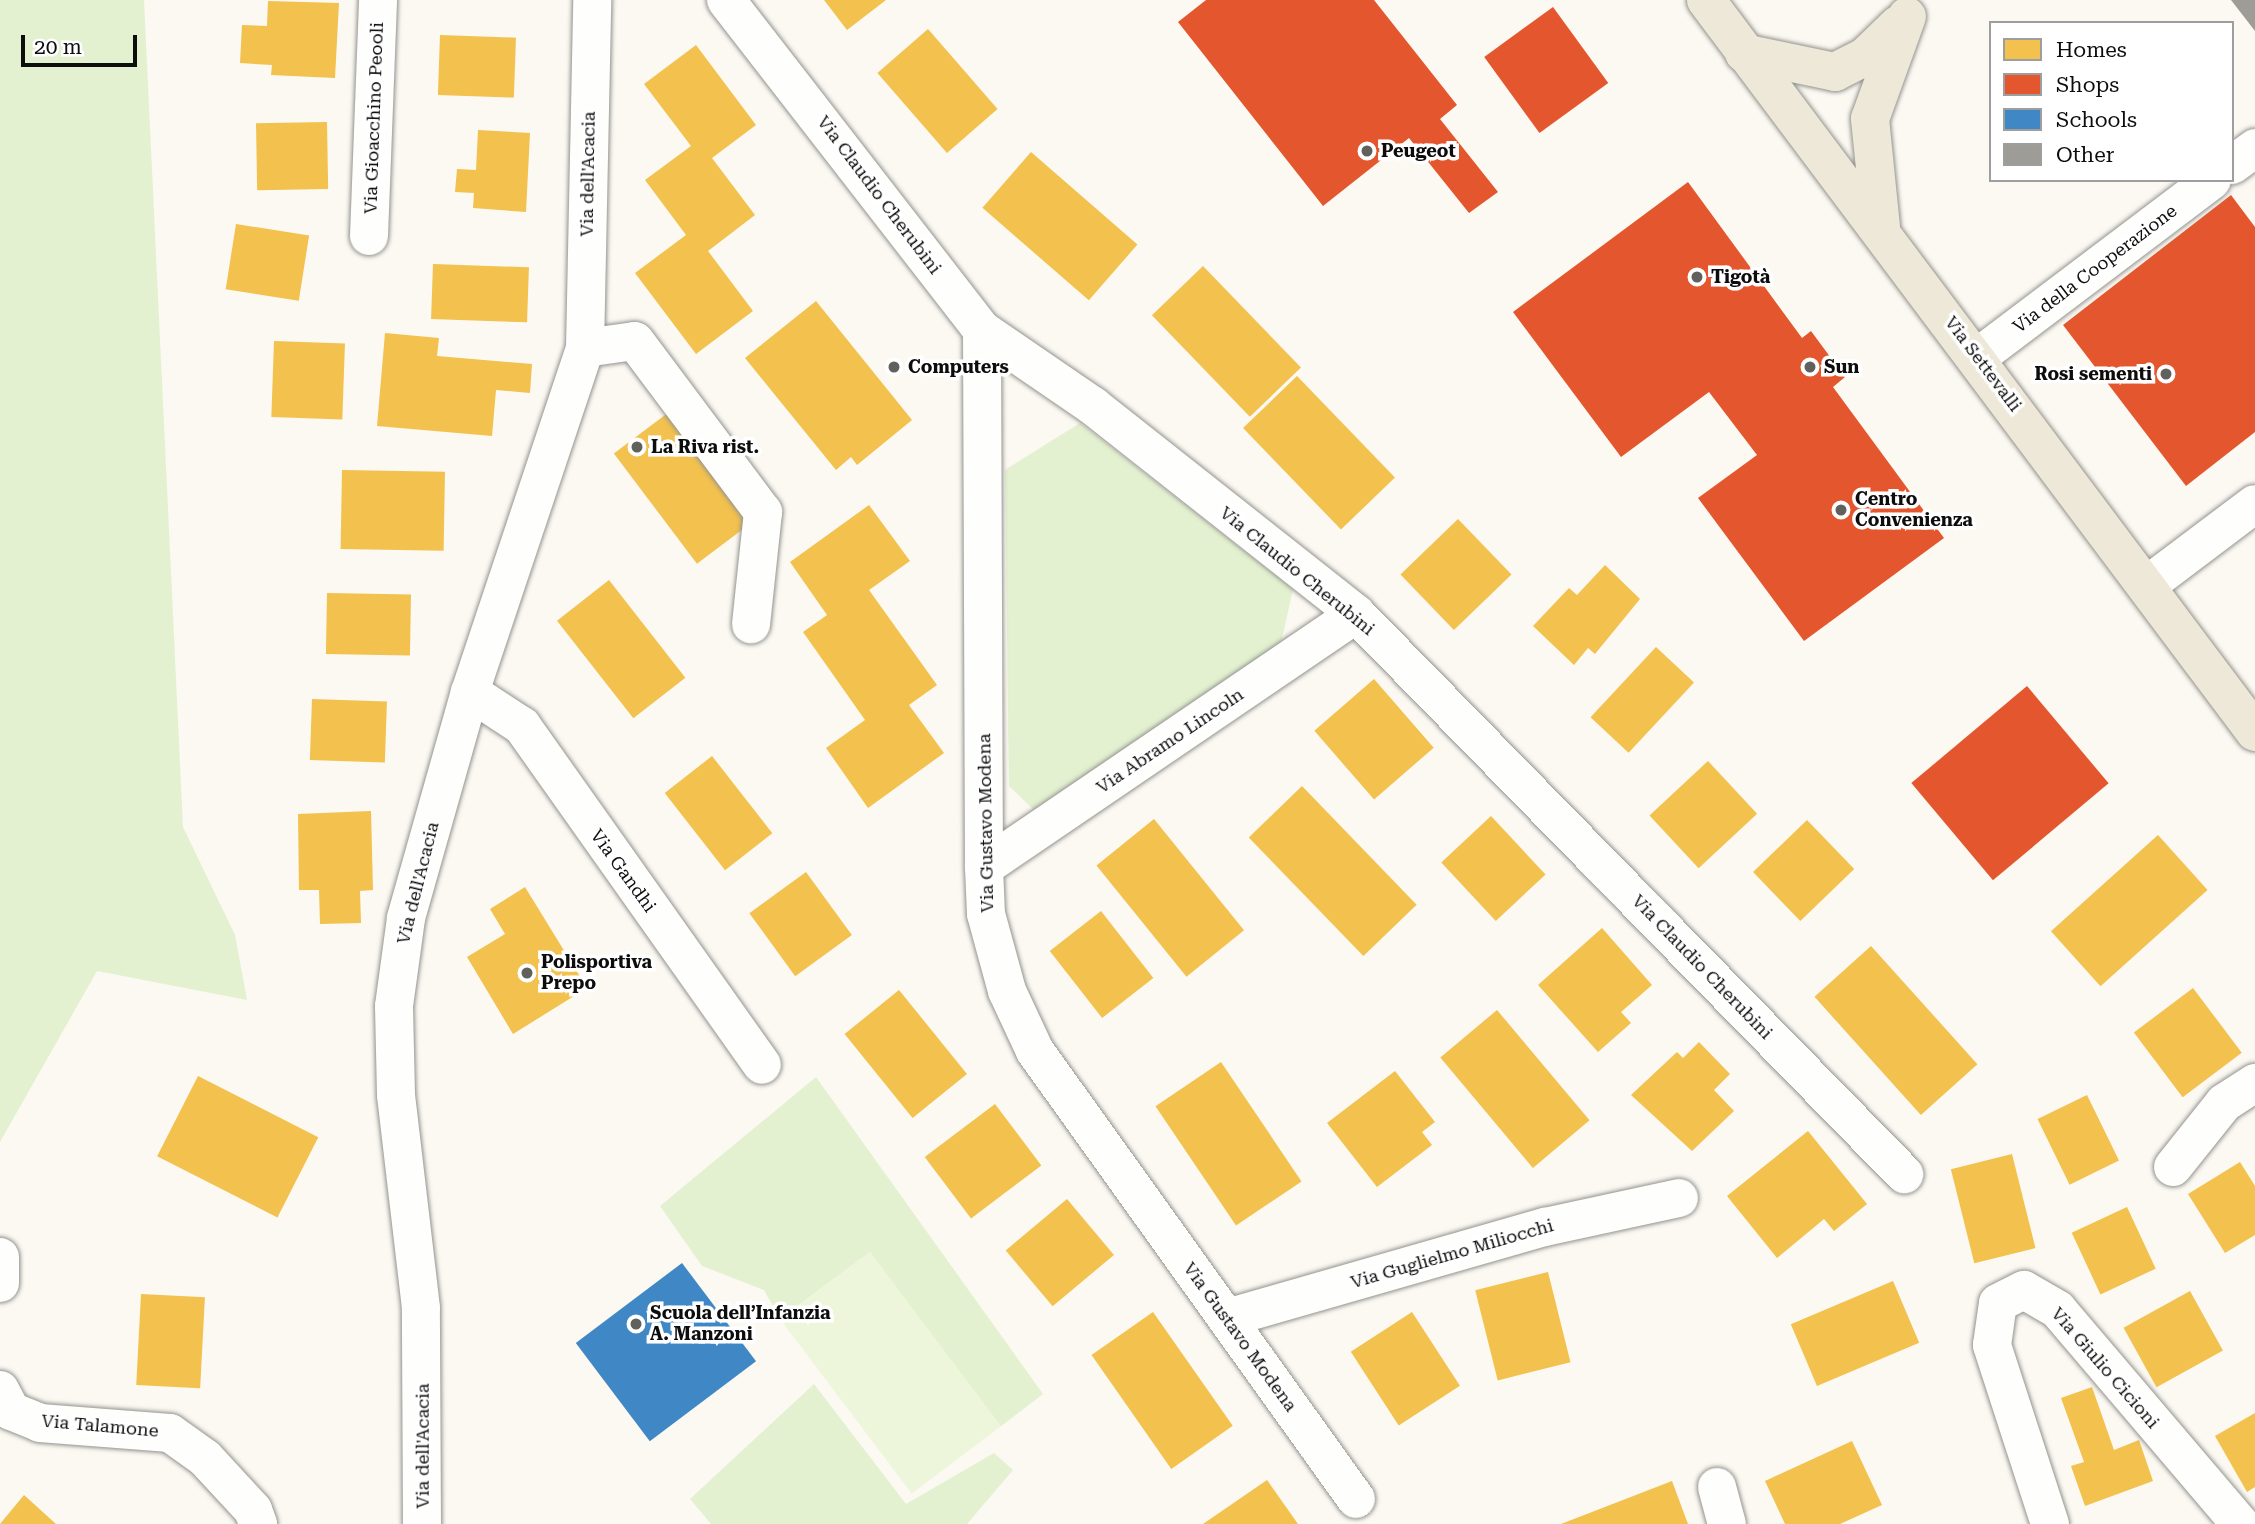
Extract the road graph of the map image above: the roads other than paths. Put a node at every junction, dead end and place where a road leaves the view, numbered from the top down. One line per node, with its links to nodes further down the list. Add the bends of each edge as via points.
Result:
1 (378, 0): 11 (street, Via Gioacchino Peooli)
2 (592, 0): 13 (street, Via dell'Acacia)
3 (726, 0): 12 (street, Via Claudio Cherubini)
4 (1706, 0): 6 (main road, Via Settevalli)
5 (1913, 8): 6 (main road, via 1866,56 1835,72); 10 (main road, via 1870,119)
6 (1744, 53): 10 (main road, Via Settevalli)
7 (2255, 148): 8 (street)
8 (2234, 164)
9 (2209, 182): 14 (street, Via della Cooperazione)
10 (1881, 227): 14 (main road, Via Settevalli)
11 (369, 236)
12 (982, 330): 17 (street, Via Claudio Cherubini, via 1093,406); 21 (street, Via Gustavo Modena)
13 (585, 348): 18 (street, via 635,341 764,512); 19 (street, Via dell'Acacia)
14 (1978, 357): 16 (main road, Via Settevalli)
15 (2255, 504): 16 (street)
16 (2146, 586): 20 (main road, Via Settevalli)
17 (1356, 614): 21 (street, Via Abramo Lincoln); 25 (street, Via Claudio Cherubini)
18 (751, 624)
19 (470, 692): 22 (street, Via Gandhi, via 522,726); 34 (street, Via dell'Acacia, via 406,918 394,1006 397,1095 421,1308)
20 (2255, 732)
21 (984, 867): 29 (street, Via Gustavo Modena, via 986,914 1007,991 1035,1051)
22 (762, 1065)
23 (2255, 1083): 24 (street, via 2224,1103)
24 (2173, 1167)
25 (1904, 1174)
26 (1679, 1198): 29 (street, Via Guglielmo Miliocchi, via 1545,1227)
27 (0, 1257): 28 (street)
28 (0, 1283)
29 (1227, 1318): 32 (street, Via Gustavo Modena)
30 (0, 1390): 33 (street, Via Talamone, via 11,1411 40,1423 170,1433 205,1458 253,1510)
31 (1717, 1487): 35 (street)
32 (1356, 1499)
33 (258, 1524)
34 (422, 1524)
35 (1727, 1524)
36 (2050, 1524): 37 (street, Via Giulio Cicioni, via 1992,1345 1998,1303 2024,1290 2058,1310)
37 (2240, 1524)

